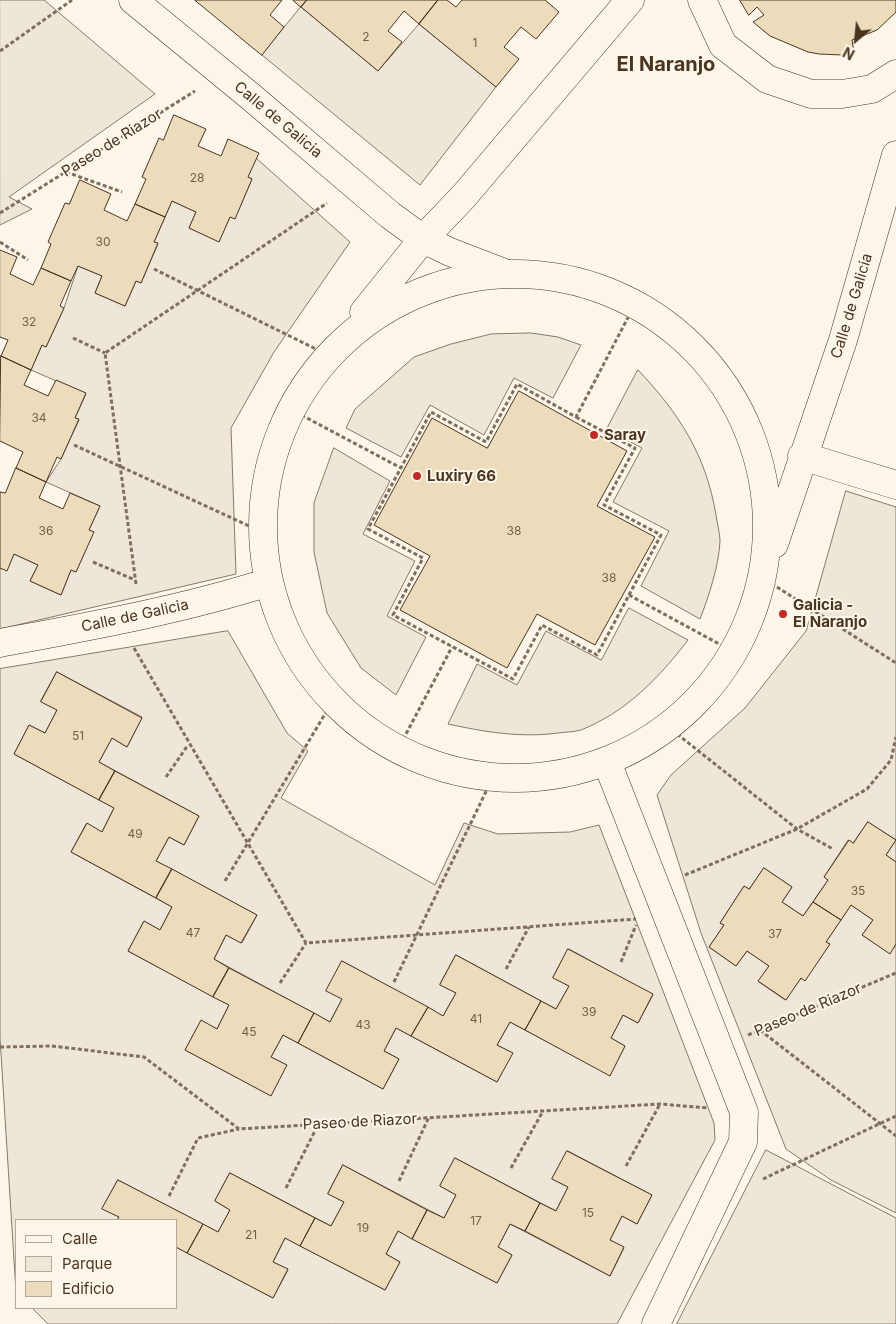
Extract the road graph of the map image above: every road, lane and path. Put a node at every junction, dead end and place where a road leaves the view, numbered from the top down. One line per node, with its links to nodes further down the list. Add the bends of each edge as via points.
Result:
1 (72, 0): 5 (path)
2 (134, 0): 6 (street, Calle de Galicia)
3 (630, 0): 13 (street, via 464,196)
4 (702, 0): 7 (street, via 723,45 767,79 811,94 842,94 872,89)
5 (0, 51)
6 (224, 74): 9 (path, Paseo de Riazor); 10 (street, Calle de Galicia)
7 (896, 74)
8 (896, 155): 26 (street, Calle de Galicia, via 843,340)
9 (66, 172): 11 (path); 12 (path, Paseo de Riazor)
10 (354, 184): 13 (street, Calle de Galicia); 18 (path)
11 (122, 192)
12 (0, 213)
13 (423, 239): 17 (street, Calle de Galicia); 21 (street)
14 (0, 242): 15 (path)
15 (28, 260)
16 (154, 269): 18 (path)
17 (502, 272): 19 (street, via 608,291); 21 (street, via 427,287 393,302)
18 (199, 290): 21 (path); 22 (path)
19 (634, 306): 24 (path); 31 (street, via 672,329 718,377 754,449)
20 (73, 338): 22 (path)
21 (337, 346): 23 (street, Calle de Galicia)
22 (105, 353): 27 (path)
23 (290, 409): 28 (path); 30 (street, Calle de Galicia, via 268,460)
24 (576, 417): 28 (path, via 517,384 486,442 431,412); 36 (path, via 635,448 604,505 661,535)
25 (74, 445): 27 (path)
26 (802, 456): 29 (street); 31 (street, Calle de Galicia)
27 (120, 466): 30 (path); 33 (path)
28 (401, 468): 39 (path, via 368,529 423,558 393,615)
29 (896, 485)
30 (262, 532): 35 (street, Calle de Galicia, via 261,545)
31 (773, 546): 34 (street, Calle de Galicia)
32 (93, 562): 33 (path)
33 (135, 580): 37 (path)
34 (766, 580): 40 (street, Calle de Galicia, via 759,602); 41 (path)
35 (269, 582): 37 (street, Calle de Galicia); 42 (street, Calle de Galicia, via 277,614 315,681)
36 (629, 595): 39 (path, via 597,655 542,625 513,679); 40 (path)
37 (130, 619): 38 (street, Calle de Galicia); 45 (path)
38 (0, 643)
39 (452, 647): 46 (path)
40 (734, 652): 43 (street, Calle de Galicia, via 707,689)
41 (896, 663)
42 (334, 699): 46 (street, Calle de Galicia); 51 (path)
43 (667, 726): 47 (street, Calle de Galicia); 50 (path)
44 (896, 737): 50 (path, via 891,760 867,789)
45 (188, 744): 49 (path); 51 (path)
46 (397, 752): 48 (street, Calle de Galicia, via 432,764)
47 (607, 762): 48 (street, Calle de Galicia, via 578,770 509,777); 54 (street)
48 (494, 775): 56 (path)
49 (166, 777)
50 (797, 829): 52 (path); 54 (path)
51 (248, 843): 53 (path); 57 (path)
52 (833, 849)
53 (225, 881)
54 (657, 887): 65 (street)
55 (529, 927): 56 (path); 58 (path, via 639,919); 59 (path)
56 (419, 934): 57 (path); 61 (path)
57 (306, 943): 62 (path)
58 (621, 962)
59 (506, 969)
60 (896, 973): 63 (path, Paseo de Riazor)
61 (394, 982)
62 (280, 983)
63 (760, 1030): 65 (path, Paseo de Riazor); 72 (path)
64 (0, 1046): 73 (path, via 52,1046 144,1057)
65 (720, 1047): 68 (street)
66 (660, 1104): 67 (path, Paseo de Riazor); 68 (path, Paseo de Riazor); 75 (path)
67 (544, 1111): 70 (path, Paseo de Riazor); 76 (path)
68 (744, 1112): 81 (street, via 743,1142)
69 (896, 1116): 72 (path)
70 (429, 1117): 71 (path, Paseo de Riazor); 78 (path)
71 (318, 1124): 73 (path, Paseo de Riazor); 79 (path)
72 (880, 1124): 74 (path); 77 (path)
73 (239, 1129): 80 (path, Paseo de Riazor, via 198,1138)
74 (896, 1136)
75 (626, 1166)
76 (511, 1168)
77 (763, 1179)
78 (399, 1182)
79 (286, 1188)
80 (169, 1196)
81 (656, 1324)

